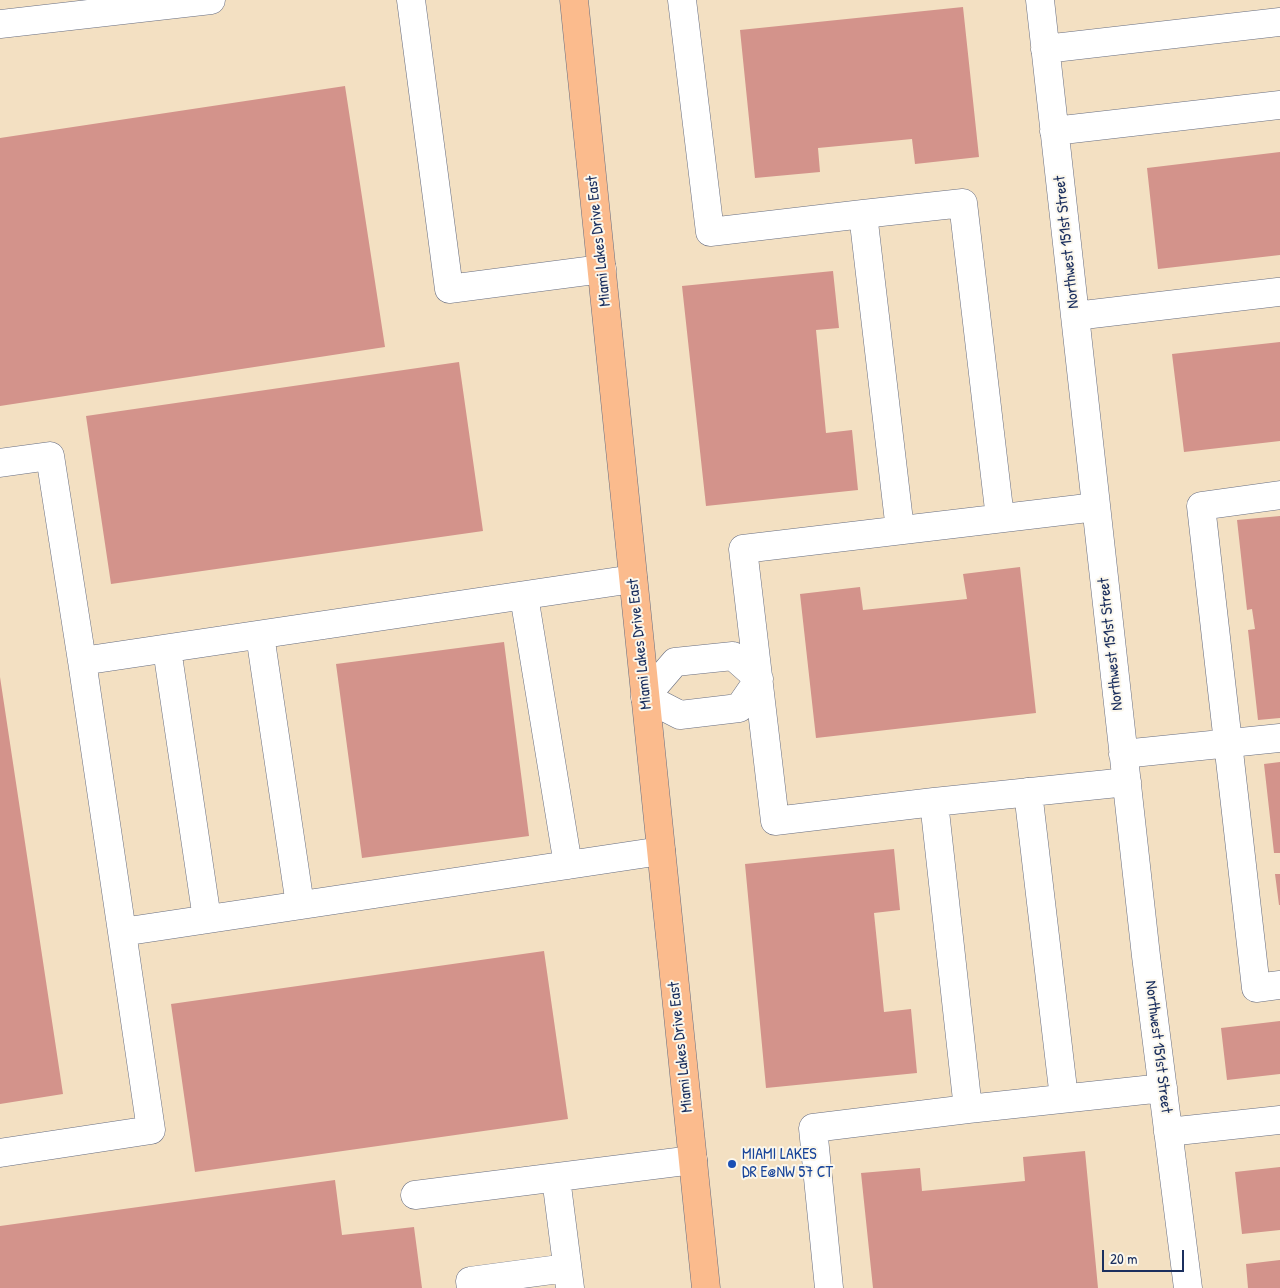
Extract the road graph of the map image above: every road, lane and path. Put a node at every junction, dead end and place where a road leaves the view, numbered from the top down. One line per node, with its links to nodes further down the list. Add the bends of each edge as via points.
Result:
1 (211, 0): 7 (street)
2 (410, 0): 12 (street, via 449,290)
3 (574, 0): 12 (main road, Miami Lakes Drive East)
4 (682, 0): 11 (street, via 710,232)
5 (1040, 0): 8 (street, Northwest 151st Street)
6 (1280, 22): 8 (street)
7 (0, 24)
8 (1045, 49): 10 (street, Northwest 151st Street)
9 (1280, 105): 10 (street)
10 (1054, 131): 14 (street, Northwest 151st Street)
11 (863, 214): 18 (street, via 963,203); 19 (street)
12 (602, 269): 20 (main road, Miami Lakes Drive East)
13 (1278, 292): 14 (street)
14 (1075, 316): 17 (street, Northwest 151st Street)
15 (0, 463): 24 (street, via 50,456)
16 (1280, 494): 28 (street, via 1201,506)
17 (1096, 507): 18 (street); 29 (street, Northwest 151st Street)
18 (1000, 518): 19 (street)
19 (900, 530): 25 (street, via 743,548)
20 (633, 579): 21 (street); 26 (main road, Miami Lakes Drive East)
21 (524, 596): 22 (street); 34 (street)
22 (260, 635): 23 (street); 35 (street)
23 (167, 648): 24 (street); 36 (street)
24 (82, 661): 37 (street)
25 (759, 679): 26 (street, via 739,708 680,715); 26 (street, via 733,656 675,662); 32 (street, via 776,821)
26 (645, 697): 33 (main road, Miami Lakes Drive East)
27 (1280, 738): 28 (street)
28 (1228, 744): 29 (street); 38 (street, via 1256,988)
29 (1124, 754): 30 (street, Northwest 151st Street)
30 (1127, 782): 31 (street); 39 (street, Northwest 151st Street)
31 (1028, 792): 32 (street); 40 (street)
32 (934, 802): 41 (street)
33 (661, 851): 34 (street); 45 (main road, Miami Lakes Drive East)
34 (568, 865): 35 (street)
35 (300, 905): 36 (street)
36 (208, 919): 37 (street)
37 (122, 932): 44 (street, via 151,1130)
38 (1280, 985)
39 (1163, 1088): 40 (street); 43 (street, Northwest 151st Street)
40 (1064, 1098): 41 (street)
41 (968, 1109): 51 (street, via 813,1128)
42 (1280, 1120): 43 (street)
43 (1168, 1132): 52 (street, Northwest 151st Street)
44 (0, 1152)
45 (693, 1160): 46 (street); 50 (main road, Miami Lakes Drive East)
46 (556, 1178): 47 (street); 48 (street)
47 (415, 1195)
48 (568, 1278): 49 (street, via 470,1280)
49 (471, 1288)
50 (706, 1288)
51 (829, 1288)
52 (1188, 1288)

